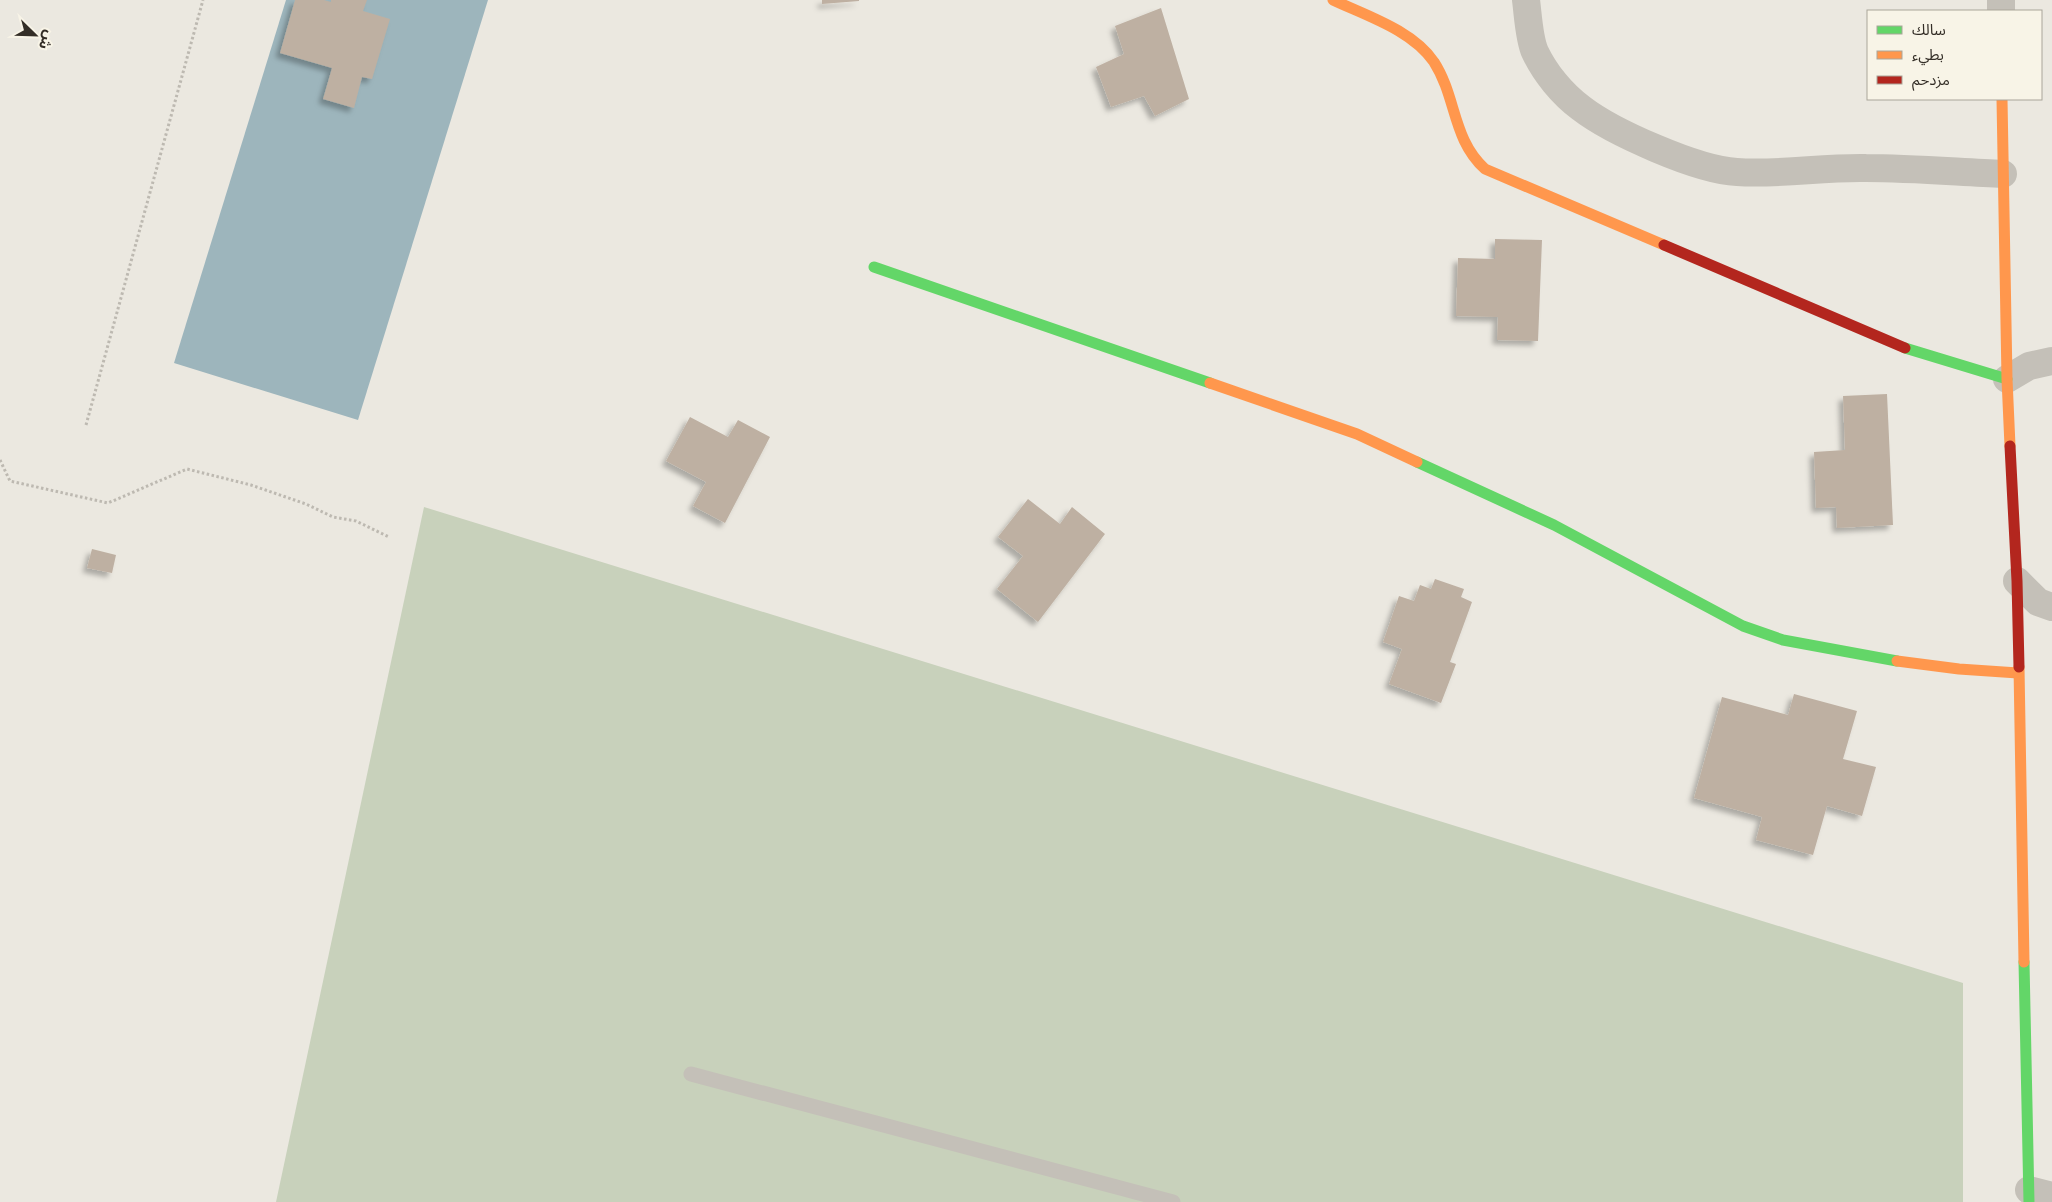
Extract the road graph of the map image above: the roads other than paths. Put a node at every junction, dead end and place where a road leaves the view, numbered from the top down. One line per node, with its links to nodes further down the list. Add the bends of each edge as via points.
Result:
1 (1333, 0): 7 (street, via 1419,45 1441,76 1470,154 1485,169 1910,350)
2 (1526, 0): 4 (street, via 1535,51 1555,83 1601,122 1671,154 1735,172 1865,168)
3 (2002, 100): 4 (street)
4 (2002, 174): 7 (street)
5 (874, 267): 10 (street, via 1357,434 1554,525 1751,628 1783,640 1874,658)
6 (2052, 361): 7 (street, via 2029,366)
7 (2007, 380): 8 (street)
8 (2016, 580): 9 (street, via 2038,602); 10 (street)
9 (2052, 606)
10 (2018, 673): 12 (street)
11 (690, 1074): 13 (lane)
12 (2037, 1196)
13 (1173, 1202)

